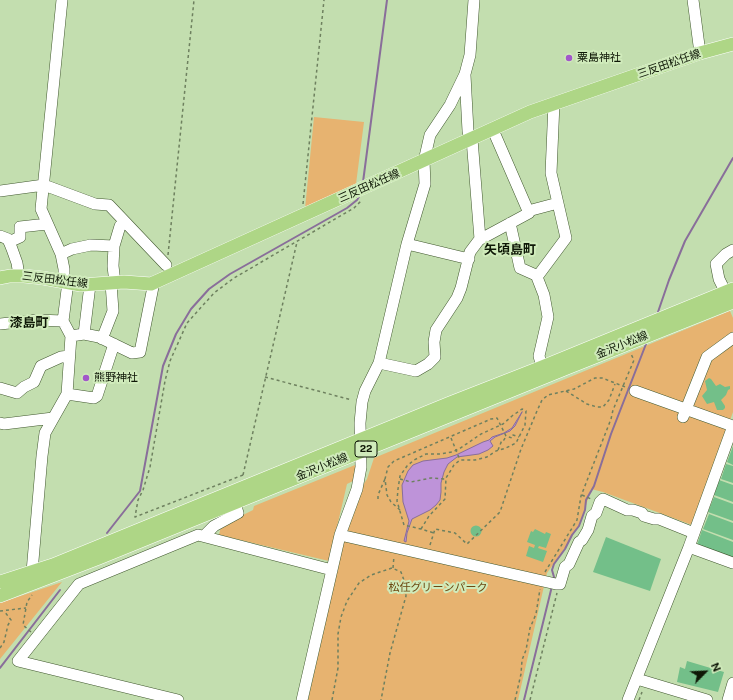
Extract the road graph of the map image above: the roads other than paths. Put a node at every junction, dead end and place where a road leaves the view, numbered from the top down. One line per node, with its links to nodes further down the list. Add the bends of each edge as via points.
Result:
1 (62, 0): 11 (street)
2 (474, 0): 6 (street, via 470,55)
3 (693, 0): 5 (street)
4 (733, 44): 5 (main road, 三反田松任線)
5 (700, 53): 7 (main road, 三反田松任線)
6 (465, 74): 9 (street, via 468,131); 10 (street, via 450,105 430,135)
7 (554, 103): 8 (main road, 三反田松任線); 13 (street, via 551,172)
8 (493, 130): 9 (main road, 三反田松任線); 14 (street)
9 (471, 140): 10 (main road, 三反田松任線); 19 (street)
10 (424, 161): 20 (street, via 425,184); 30 (main road, 三反田松任線)
11 (44, 185): 12 (street); 15 (street, via 95,204 109,205); 17 (street, via 41,209)
12 (0, 191)
13 (558, 203): 14 (street); 27 (street, via 566,238)
14 (528, 212): 16 (street)
15 (126, 223): 21 (street, via 120,226); 25 (street)
16 (510, 223): 19 (street); 27 (street, via 520,268)
17 (47, 224): 18 (street, via 20,227 20,237); 23 (street)
18 (5, 239): 26 (street, via 17,263)
19 (480, 239): 24 (street, via 470,252)
20 (407, 244): 24 (street); 42 (street)
21 (114, 246): 23 (street, via 91,245); 31 (street)
22 (733, 250): 33 (street, via 716,264 719,279)
23 (61, 254): 29 (street)
24 (469, 259): 42 (street, via 457,298 436,330 434,357 428,364 416,371)
25 (166, 265)
26 (19, 276): 28 (main road, 三反田松任線); 29 (main road, 三反田松任線)
27 (538, 276): 43 (street, via 548,317 538,356)
28 (0, 278)
29 (66, 282): 32 (main road, 三反田松任線); 34 (street)
30 (154, 282): 31 (main road, 三反田松任線); 40 (street, via 140,352 132,353)
31 (113, 283): 32 (main road, 三反田松任線); 39 (street, via 113,311)
32 (90, 285): 36 (street)
33 (731, 299): 43 (main road, 金沢小松線 / 22); 51 (main road, 金沢小松線 / 22)
34 (63, 321): 35 (street, via 37,320); 37 (street)
35 (0, 324)
36 (84, 334): 37 (street); 39 (street)
37 (70, 336): 41 (street)
38 (733, 338): 47 (street, via 707,356)
39 (102, 339): 40 (street)
40 (114, 344): 46 (street, via 97,396 94,398)
41 (68, 356): 44 (street, via 41,366 34,382 24,386 17,393); 46 (street)
42 (379, 363): 51 (street, via 362,402)
43 (542, 367): 51 (main road, 金沢小松線 / 22, via 450,403)
44 (0, 388)
45 (628, 388): 47 (street)
46 (67, 394): 48 (street)
47 (684, 413): 50 (street)
48 (53, 418): 49 (street); 59 (street, via 45,433 42,456)
49 (0, 423)
50 (733, 426): 53 (street)
51 (361, 446): 52 (main road, 金沢小松線 / 22); 54 (street, via 357,489); 59 (main road, 金沢小松線 / 22, via 245,480 157,524 53,565)
52 (235, 503): 55 (street, via 238,513 214,526); 59 (main road, 金沢小松線 / 22)
53 (694, 533): 54 (street, via 603,499 569,564 550,583); 56 (street)
54 (340, 535): 58 (street)
55 (204, 536): 58 (street); 64 (street, via 198,535 79,584 18,661)
56 (689, 547): 57 (street); 62 (street)
57 (733, 563)
58 (332, 570): 65 (street)
59 (34, 577): 60 (main road, 金沢小松線 / 22); 61 (main road, 金沢小松線 / 22)
60 (0, 582)
61 (0, 596)
62 (637, 679): 66 (street); 67 (street)
63 (733, 683): 68 (street)
64 (178, 700)
65 (302, 700)
66 (628, 700)
67 (707, 700)
68 (728, 700)

